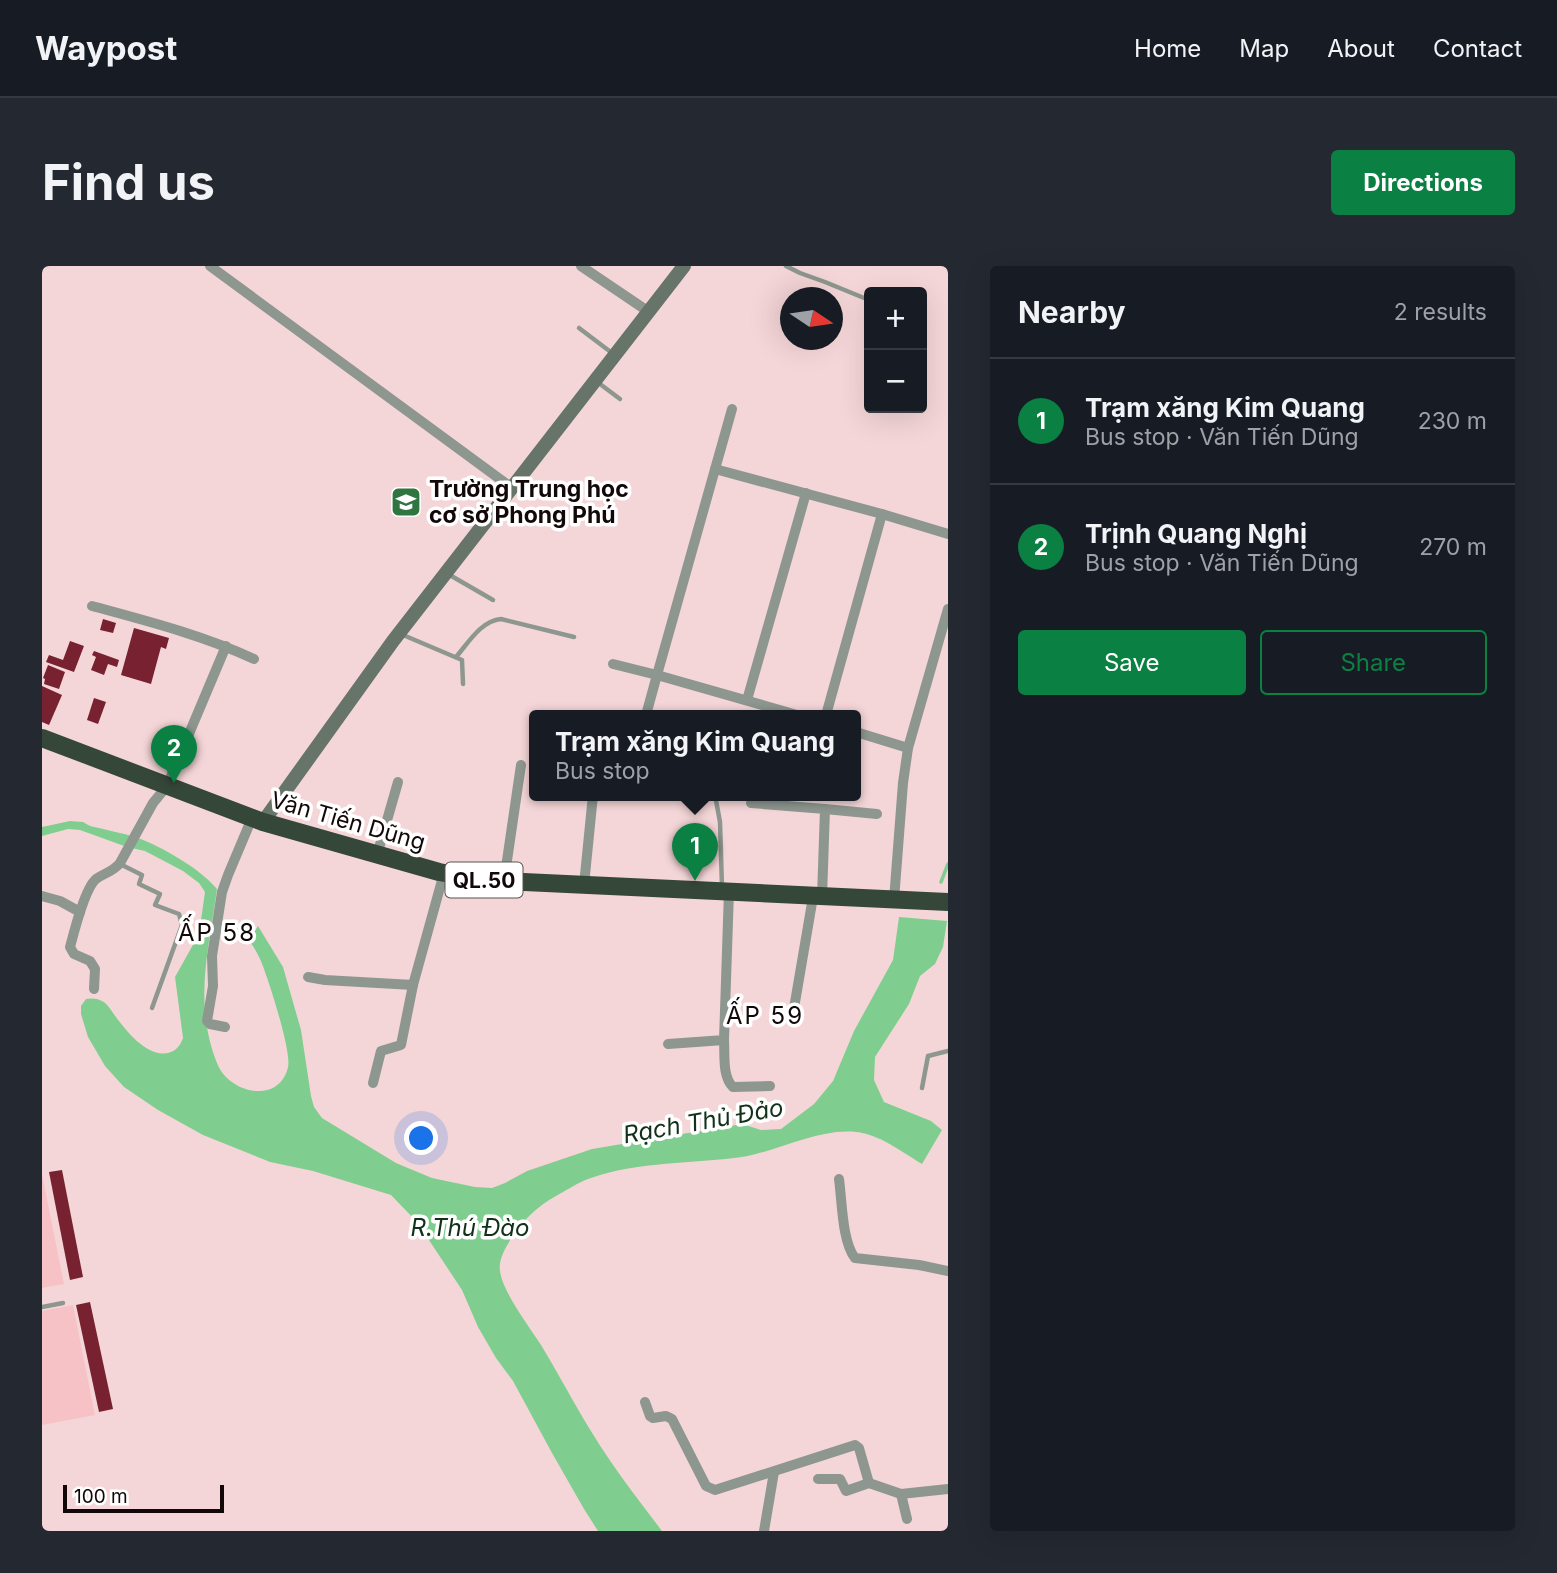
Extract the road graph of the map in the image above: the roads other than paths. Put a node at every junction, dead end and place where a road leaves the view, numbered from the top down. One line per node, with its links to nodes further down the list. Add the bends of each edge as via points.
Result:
1 (210, 266): 13 (street)
2 (581, 266): 6 (street)
3 (684, 266): 6 (main road)
4 (786, 266): 5 (lane)
5 (864, 298)
6 (649, 312): 8 (main road)
7 (579, 328): 8 (lane)
8 (615, 355): 9 (main road)
9 (595, 381): 10 (lane); 13 (main road)
10 (620, 399)
11 (732, 409): 12 (street)
12 (715, 469): 14 (street); 27 (street)
13 (512, 488): 17 (main road)
14 (806, 493): 15 (street); 29 (street)
15 (882, 514): 16 (street); 32 (street)
16 (948, 534)
17 (446, 573): 18 (lane); 21 (main road)
18 (493, 600)
19 (93, 606): 23 (street)
20 (948, 609): 35 (street)
21 (399, 633): 24 (lane); 44 (main road)
22 (574, 636): 24 (lane, via 492,620)
23 (226, 646): 25 (street); 38 (street)
24 (456, 657): 28 (lane, via 462,660)
25 (254, 659)
26 (613, 664): 27 (street)
27 (657, 676): 29 (street); 30 (street)
28 (463, 684)
29 (747, 700): 31 (street)
30 (647, 710)
31 (780, 710)
32 (827, 710)
33 (861, 734): 35 (street)
34 (42, 738): 38 (highway, Văn Tiến Dũng / QL.50)
35 (908, 748): 53 (street)
36 (521, 765): 48 (street)
37 (398, 782): 45 (street)
38 (167, 786): 44 (highway, Văn Tiến Dũng / QL.50); 46 (street)
39 (592, 801): 49 (street)
40 (716, 801): 50 (lane)
41 (751, 803): 42 (street)
42 (825, 809): 43 (street); 52 (street)
43 (877, 814)
44 (258, 820): 45 (highway, Văn Tiến Dũng / QL.50); 61 (street, via 222,892 207,1021)
45 (377, 855): 47 (highway, Văn Tiến Dũng / QL.50)
46 (120, 863): 55 (street, via 95,879); 59 (lane, via 139,872 139,884 160,894 156,905 179,914 182,925)
47 (443, 873): 48 (highway, Văn Tiến Dũng / QL.50); 57 (street)
48 (504, 881): 49 (highway, Văn Tiến Dũng / QL.50)
49 (584, 886): 50 (highway, Văn Tiến Dũng / QL.50)
50 (725, 891): 52 (highway, Văn Tiến Dũng / QL.50); 62 (street)
51 (42, 896): 55 (street)
52 (818, 897): 53 (highway, Văn Tiến Dũng / QL.50); 60 (street)
53 (894, 900): 54 (highway, Văn Tiến Dũng / QL.50)
54 (948, 902)
55 (80, 912): 58 (street, via 69,947 90,961 95,970)
56 (308, 977): 57 (street)
57 (413, 985): 65 (street, via 401,1045 381,1051)
58 (94, 989)
59 (152, 1008)
60 (793, 1014)
61 (225, 1027)
62 (724, 1040): 63 (street); 66 (street, via 728,1083 733,1087)
63 (668, 1044)
64 (948, 1051): 67 (lane, via 928,1056)
65 (373, 1083)
66 (770, 1086)
67 (922, 1088)
68 (839, 1179): 69 (street, via 852,1255 859,1260)
69 (948, 1271)
70 (63, 1303): 71 (lane)
71 (42, 1307)
72 (645, 1402): 73 (street, via 653,1418 672,1419 709,1489)
73 (774, 1472): 75 (street, via 855,1446); 79 (street)
74 (818, 1479): 75 (street, via 839,1479 846,1491)
75 (869, 1483): 77 (street)
76 (948, 1489): 77 (street)
77 (901, 1494): 78 (street)
78 (906, 1519)
79 (764, 1531)

